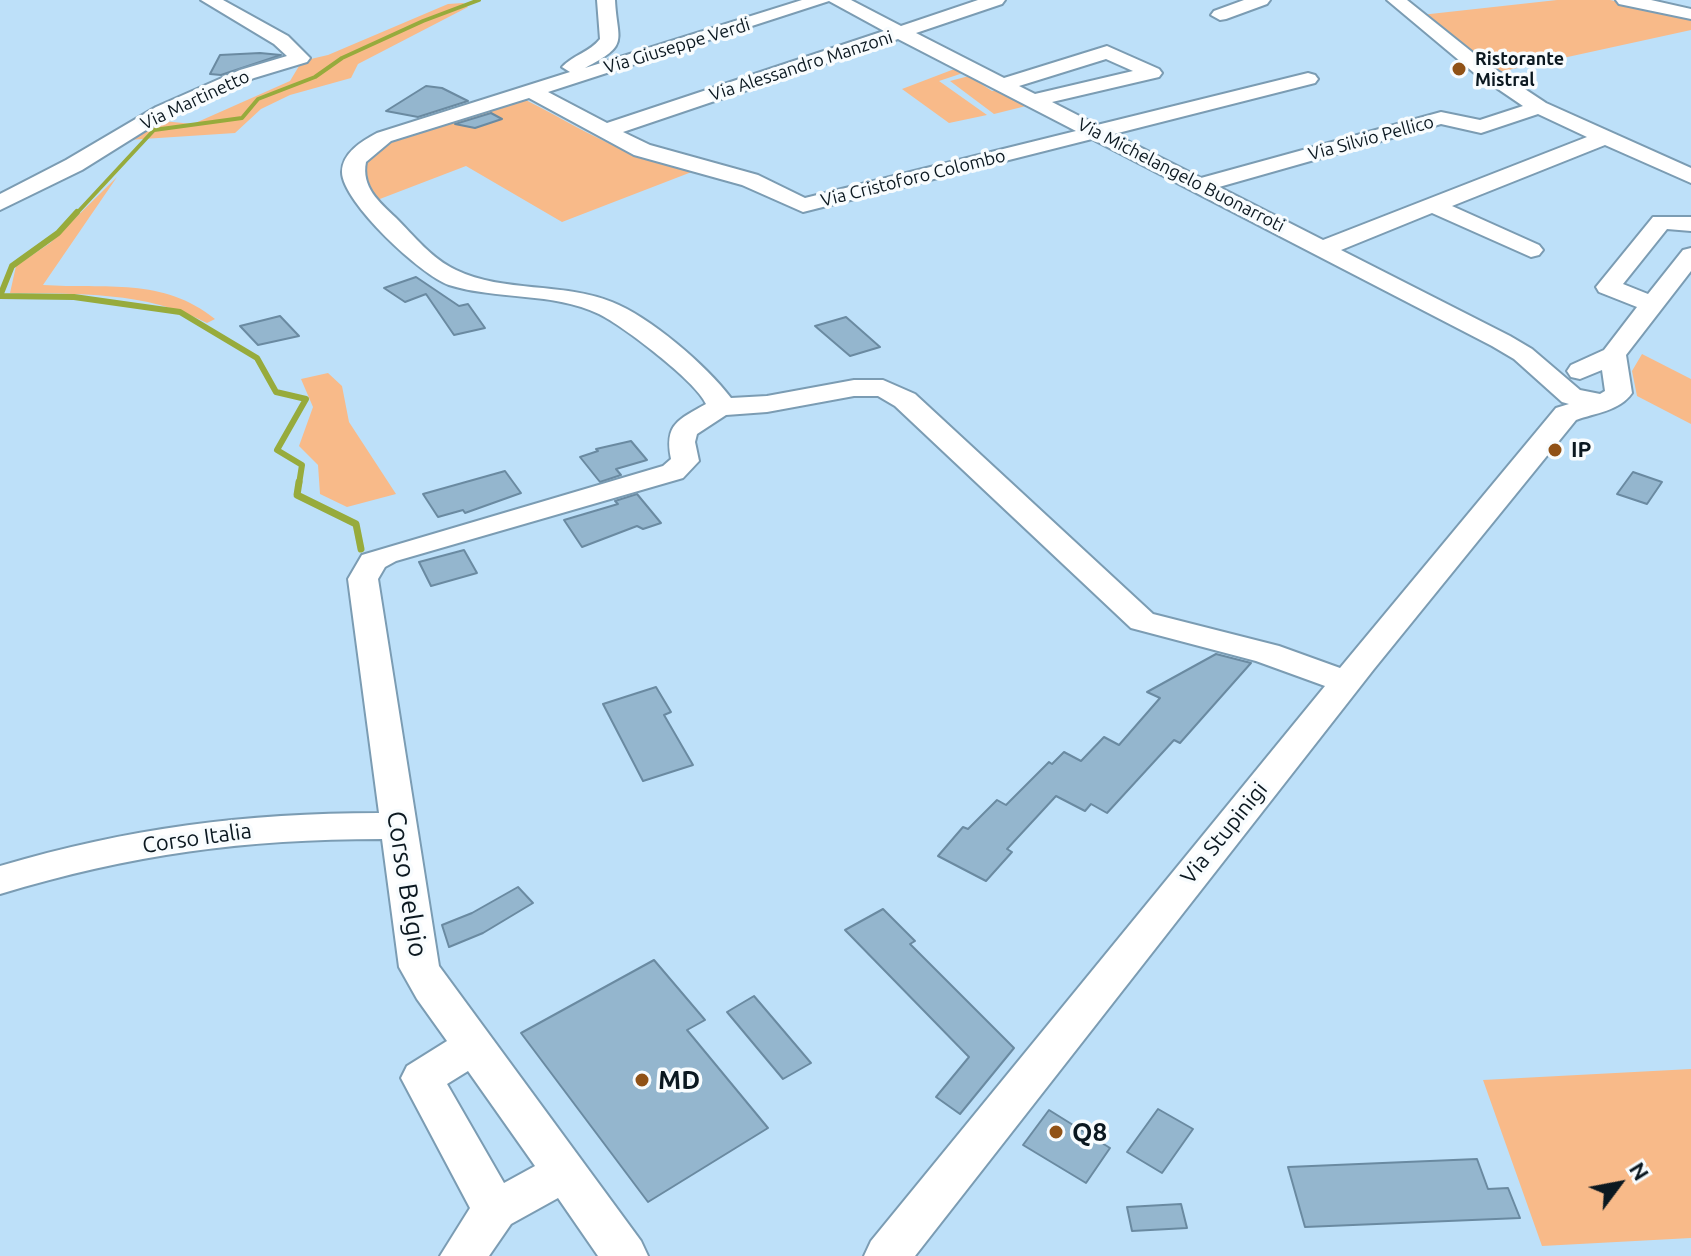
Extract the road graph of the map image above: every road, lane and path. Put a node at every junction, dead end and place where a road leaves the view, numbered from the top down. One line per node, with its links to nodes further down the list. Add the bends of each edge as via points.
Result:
1 (210, 0): 22 (street, Via Martinetto, via 281,40 300,58 247,74 163,111)
2 (606, 0): 14 (street, via 611,31 603,49)
3 (821, 0): 14 (street, Via Giuseppe Verdi)
4 (837, 0): 11 (street, Via Michelangelo Buonarroti)
5 (996, 0): 11 (street, Via Alessandro Manzoni)
6 (1261, 0): 10 (street)
7 (1396, 0): 16 (street, via 1480,68)
8 (1625, 0): 9 (street)
9 (1691, 14)
10 (1220, 15)
11 (901, 32): 13 (street, Via Michelangelo Buonarroti); 17 (street, Via Alessandro Manzoni)
12 (1308, 79): 18 (street, Via Cristoforo Colombo)
13 (1005, 84): 15 (street, Via Michelangelo Buonarroti); 15 (street, via 1107,52 1152,73)
14 (533, 92): 17 (street, Via Cristoforo Colombo); 32 (street, via 371,143 356,161 360,196 442,274 490,288 575,299 622,317 718,397)
15 (1035, 100): 18 (street, Via Michelangelo Buonarroti)
16 (1539, 107): 19 (street); 21 (street, Via Silvio Pellico, via 1481,127 1441,118)
17 (605, 131): 18 (street, Via Cristoforo Colombo, via 642,150 750,180 803,205)
18 (1099, 132): 21 (street, Via Michelangelo Buonarroti)
19 (1603, 138): 20 (street); 23 (street)
20 (1691, 176)
21 (1202, 185): 25 (street, Via Michelangelo Buonarroti)
22 (0, 203)
23 (1432, 205): 25 (street); 26 (street)
24 (1691, 224): 28 (street, via 1661,222 1608,287)
25 (1324, 248): 30 (street, Via Michelangelo Buonarroti, via 1523,354)
26 (1531, 250)
27 (1691, 255): 28 (street, Via Stupinigi)
28 (1652, 304): 29 (street, Via Stupinigi)
29 (1613, 355): 30 (street, Via Stupinigi); 31 (street)
30 (1567, 386): 31 (street); 31 (street, via 1599,375); 33 (street, Via Stupinigi)
31 (1608, 393)
32 (719, 407): 33 (street, via 883,388 905,400 1142,621 1267,653); 34 (street, Corso Belgio, via 687,426 681,443 685,461 673,472 373,561 363,579)
33 (1346, 682): 41 (street, Via Stupinigi)
34 (398, 826): 35 (street, Corso Italia, via 238,831 138,846); 36 (street, Corso Belgio, via 419,967)
35 (0, 880)
36 (475, 1045): 37 (street, Corso Belgio); 38 (street, via 422,1078)
37 (565, 1172): 38 (street); 40 (street, Corso Belgio)
38 (495, 1210): 39 (street)
39 (463, 1256)
40 (625, 1256)
41 (887, 1256)

